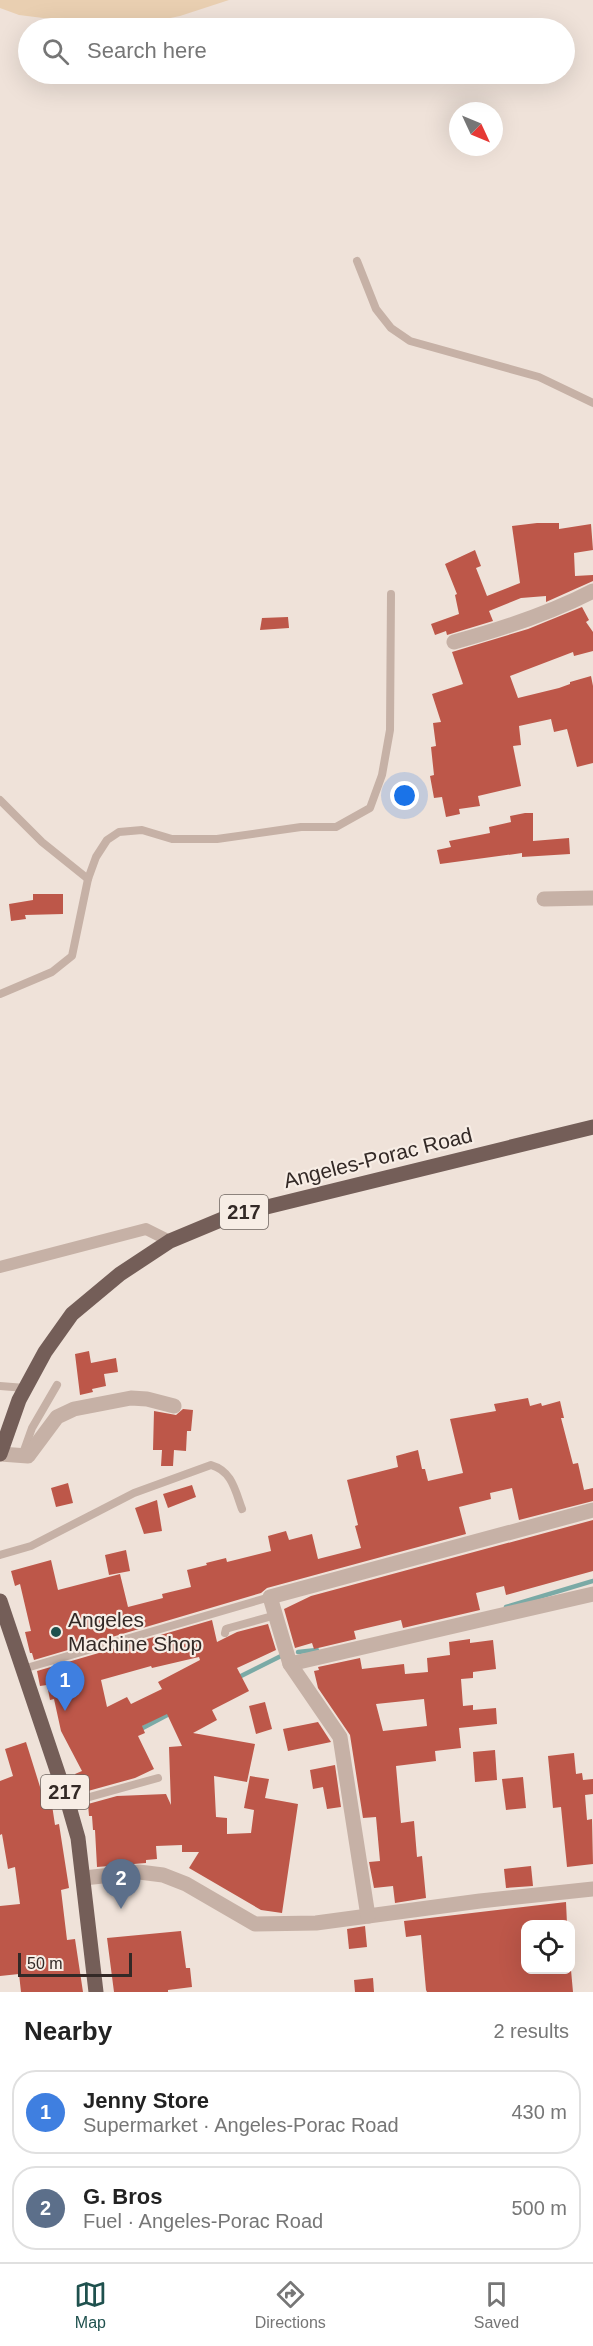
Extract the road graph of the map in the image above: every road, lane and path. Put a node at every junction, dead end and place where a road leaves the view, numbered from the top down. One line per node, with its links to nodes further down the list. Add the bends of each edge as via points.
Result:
1 (357, 261): 2 (lane, via 376,309 391,328 410,341 539,377)
2 (593, 404)
3 (593, 591): 5 (street, via 528,620)
4 (391, 594): 7 (lane, via 390,730 382,775 370,808 336,827 300,827 217,839 172,839 142,830 119,832 107,840)
5 (454, 642)
6 (0, 800): 7 (lane, via 42,842)
7 (88, 879): 10 (lane, via 72,956 52,972)
8 (593, 898): 9 (street)
9 (544, 899)
10 (0, 994)
11 (593, 1127): 12 (main road, Angeles-Porac Road / 217, via 230,1216)
12 (170, 1241): 13 (street, via 146,1229); 16 (main road, Angeles-Porac Road / 217, via 120,1274 72,1314)
13 (0, 1267)
14 (57, 1384): 19 (lane, via 32,1428)
15 (0, 1386): 16 (lane)
16 (25, 1388): 18 (main road, Angeles-Porac Road / 217)
17 (174, 1406): 19 (street, via 131,1398 74,1409 57,1417 32,1454)
18 (0, 1454): 19 (street)
19 (22, 1456)
20 (242, 1509): 22 (lane, via 230,1477 222,1468 211,1465 134,1493 32,1545)
21 (593, 1510): 24 (street)
22 (0, 1555)
23 (593, 1593): 28 (street)
24 (270, 1597): 26 (street); 29 (lane)
25 (0, 1600): 29 (main road, 217)
26 (276, 1615): 27 (lane, via 234,1626); 28 (street)
27 (225, 1633)
28 (290, 1664): 34 (street, via 340,1737)
29 (22, 1669): 31 (main road, 217)
30 (158, 1778): 31 (lane)
31 (68, 1803): 32 (main road, 217)
32 (84, 1878): 34 (street, via 139,1872 164,1875 255,1924 316,1923); 35 (main road, 217)
33 (593, 1889): 34 (street)
34 (368, 1916)
35 (96, 1992)

